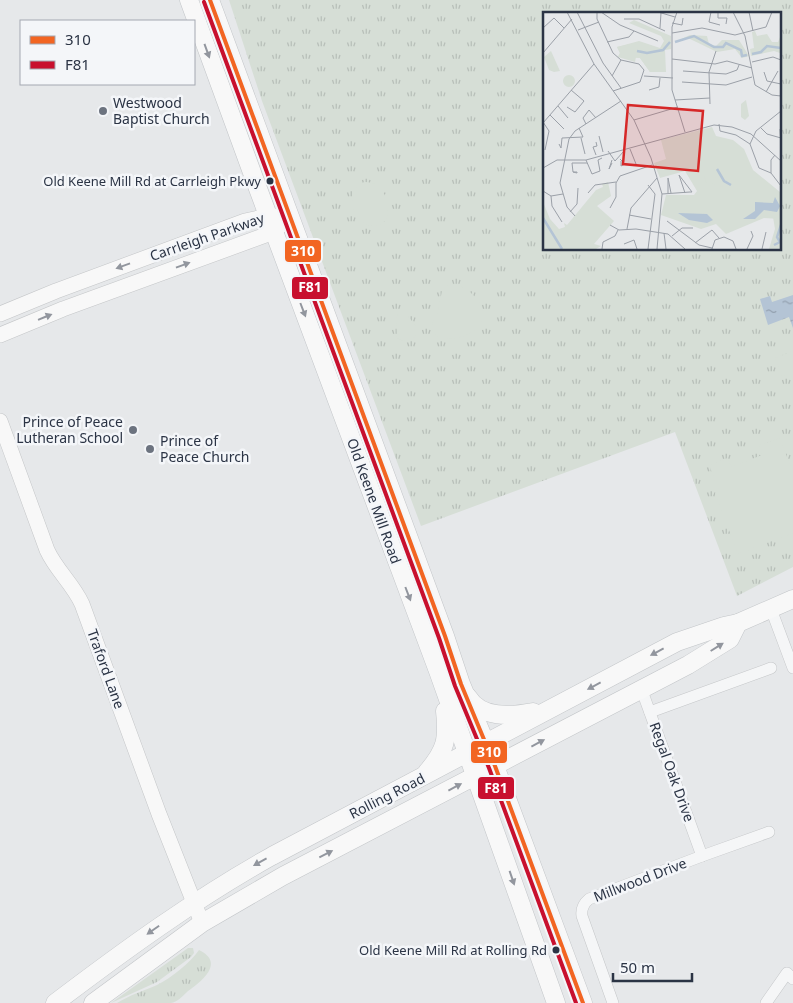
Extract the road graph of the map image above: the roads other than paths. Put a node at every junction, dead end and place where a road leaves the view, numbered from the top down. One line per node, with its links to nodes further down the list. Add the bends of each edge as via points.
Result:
1 (189, 0): 4 (main road, Old Keene Mill Road, one-way to 4)
2 (210, 0): 3 (main road, Old Keene Mill Road)
3 (289, 216): 4 (street, Carrleigh Parkway); 14 (main road, Old Keene Mill Road)
4 (271, 224): 5 (street, Carrleigh Parkway, one-way to 5, via 245,222); 6 (street, Carrleigh Parkway, one-way to 4); 13 (main road, Old Keene Mill Road, one-way to 13)
5 (0, 314)
6 (0, 335)
7 (0, 422): 25 (street, Traford Lane, via 47,550 82,604)
8 (793, 599): 9 (main road, Rolling Road)
9 (771, 608): 10 (main road, Rolling Road); 12 (street)
10 (738, 623): 15 (main road, Rolling Road, one-way to 10, via 688,665 730,639); 16 (main road, Rolling Road, one-way to 16, via 677,642)
11 (771, 668): 17 (street)
12 (793, 668)
13 (442, 683): 19 (main road, Old Keene Mill Road); 22 (main road, via 447,726 445,744)
14 (461, 684): 16 (main road, via 475,707 482,710 509,716); 18 (main road, Old Keene Mill Road)
15 (641, 688): 17 (street, Regal Oak Drive); 20 (main road, Rolling Road, one-way to 15)
16 (548, 710): 18 (main road, Rolling Road)
17 (650, 712): 24 (street, Regal Oak Drive)
18 (485, 742): 19 (main road, Rolling Road); 20 (main road, Old Keene Mill Road)
19 (467, 754): 21 (main road, Old Keene Mill Road); 22 (main road, Rolling Road)
20 (495, 766): 21 (main road, Rolling Road); 31 (main road, Old Keene Mill Road)
21 (475, 775): 26 (main road, Rolling Road, one-way to 21, via 283,876); 30 (main road, Old Keene Mill Road, one-way to 30)
22 (422, 778): 25 (main road, Rolling Road, one-way to 25, via 272,856)
23 (769, 832): 24 (street, Millwood Drive)
24 (702, 856): 32 (street, Millwood Drive, via 584,903 582,916)
25 (193, 902): 26 (street, Traford Lane); 28 (main road, Rolling Road, one-way to 28)
26 (202, 923): 29 (main road, Rolling Road)
27 (793, 979): 33 (street, via 787,973)
28 (55, 1003)
29 (93, 1003)
30 (556, 1003)
31 (583, 1003)
32 (613, 1003)
33 (766, 1003)

